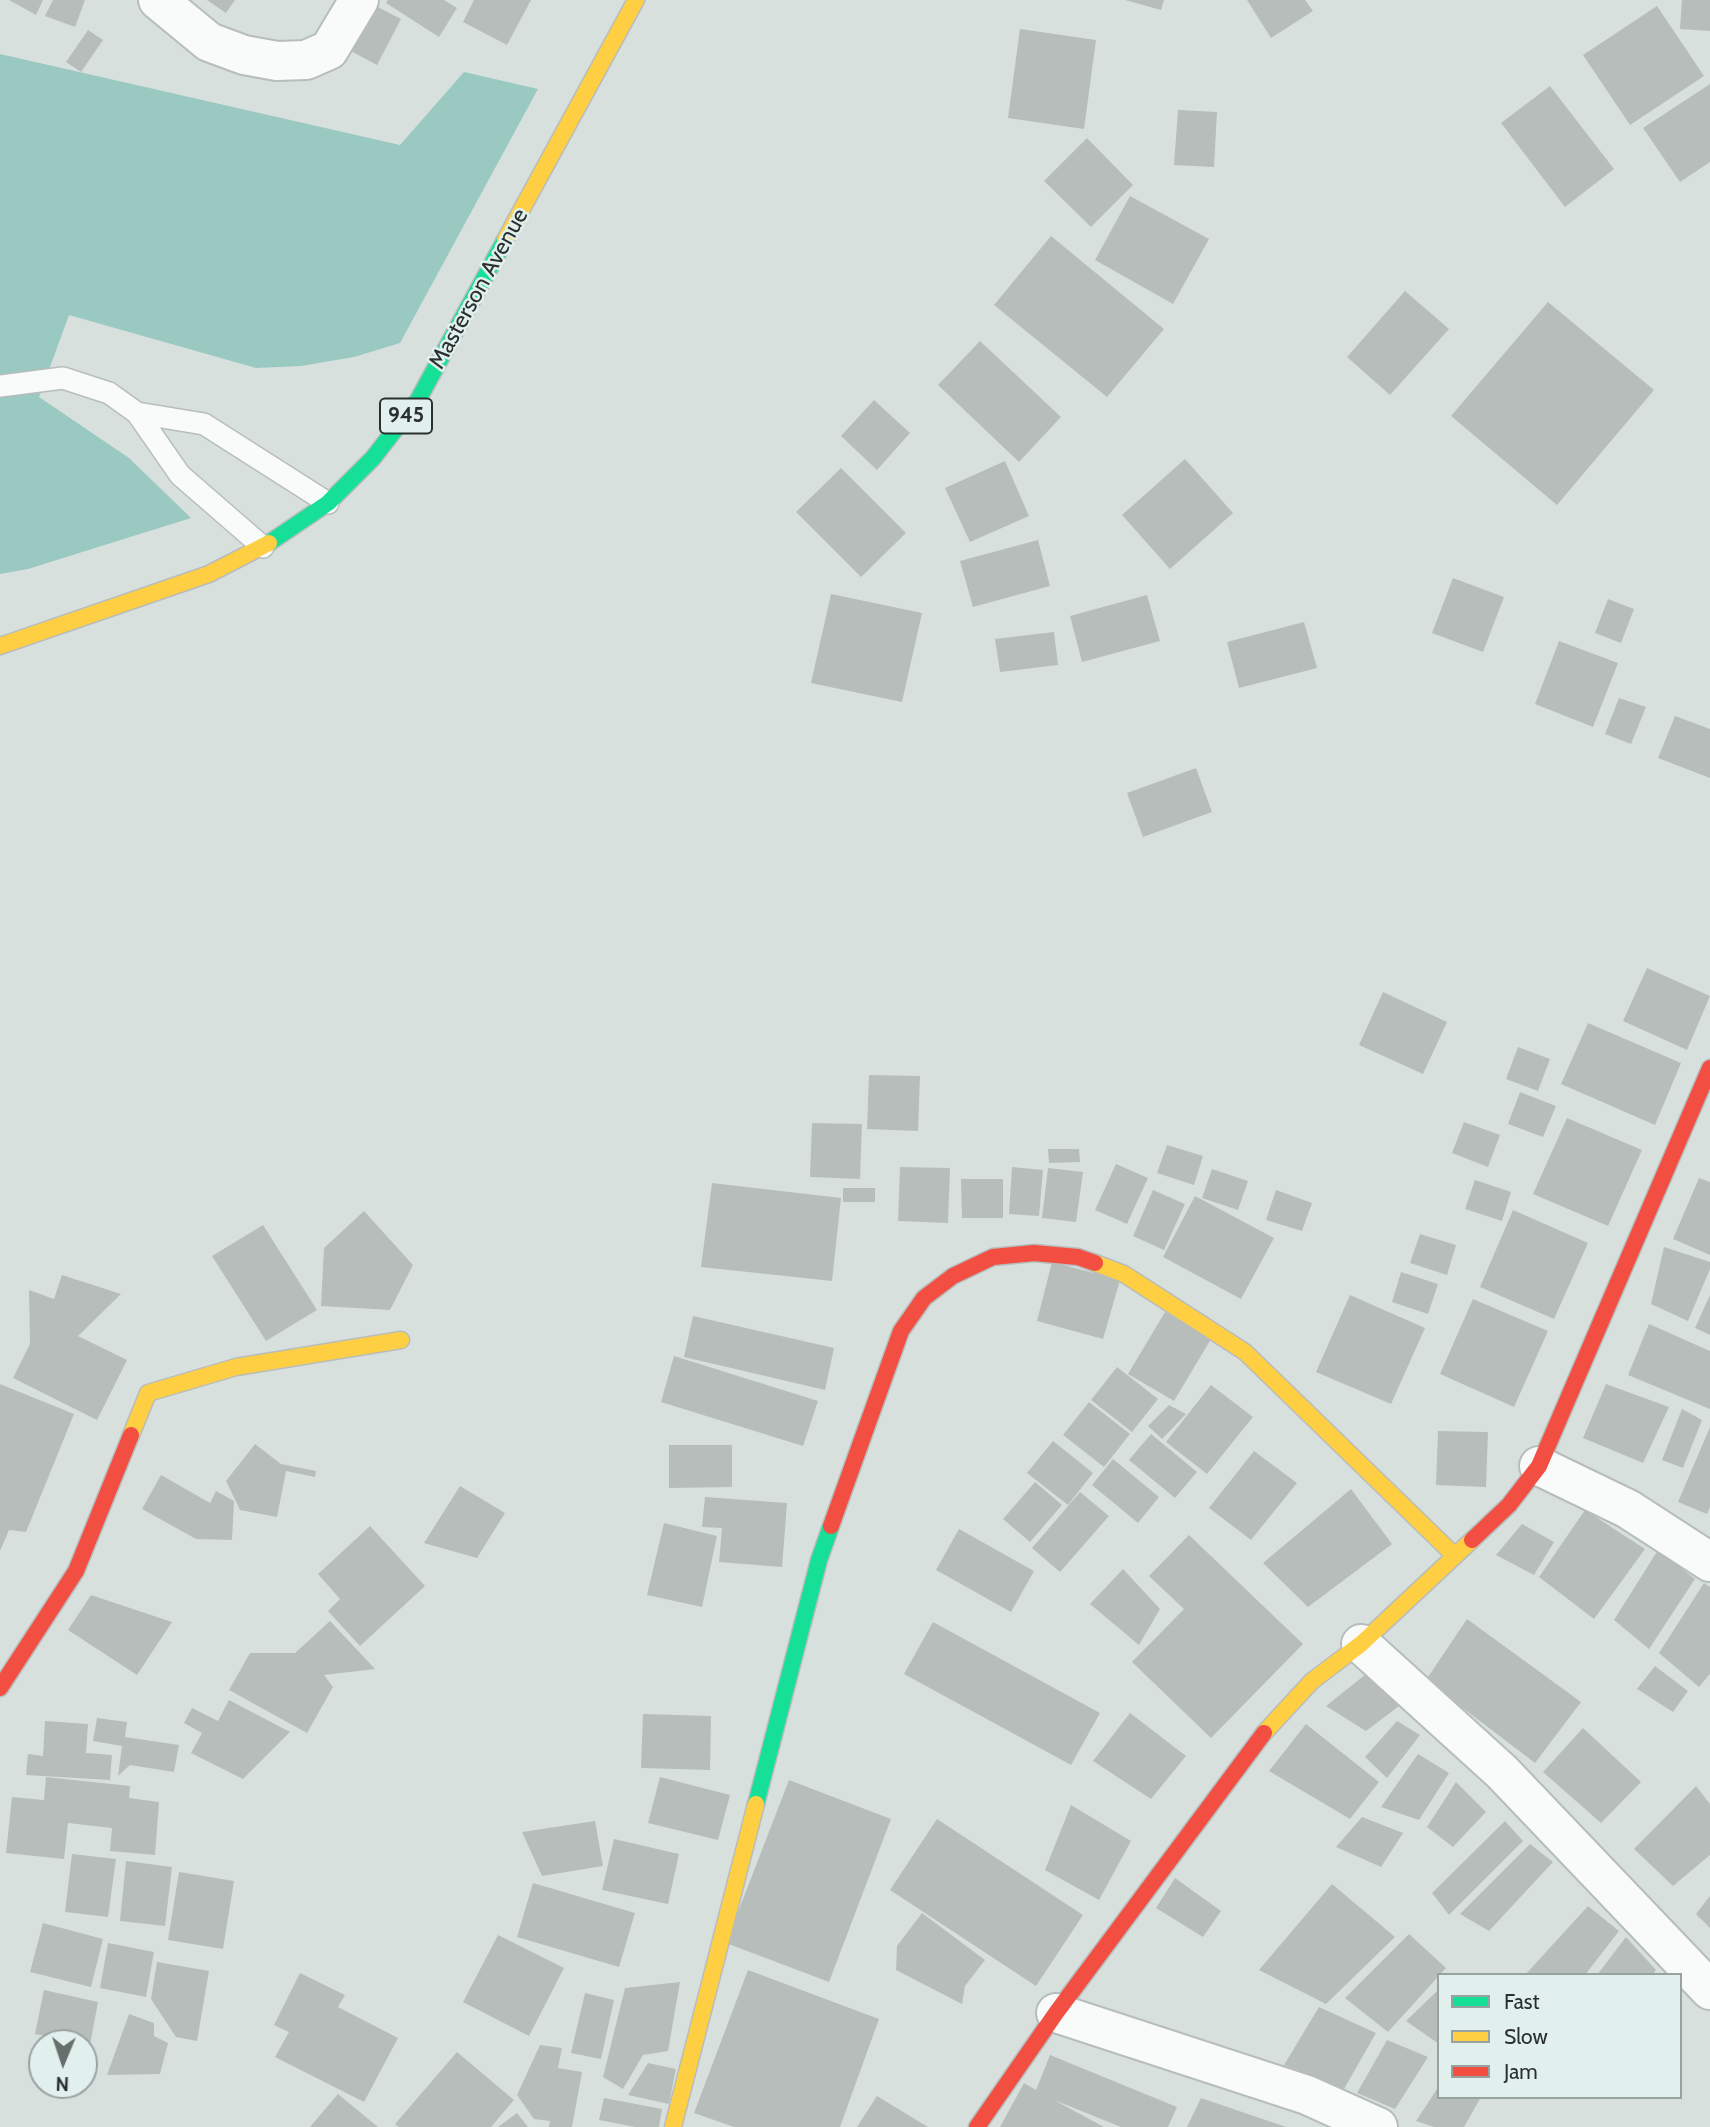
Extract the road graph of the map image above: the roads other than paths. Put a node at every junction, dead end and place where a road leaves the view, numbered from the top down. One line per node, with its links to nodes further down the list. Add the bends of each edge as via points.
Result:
1 (158, 0): 2 (street, via 209,42 276,61 306,60 329,50)
2 (359, 0)
3 (636, 0): 6 (street, Masterson Avenue / 945, via 418,400 373,458)
4 (0, 386): 5 (lane, via 63,378 109,393)
5 (137, 413): 6 (lane, via 204,424); 7 (lane, via 180,475)
6 (328, 503): 7 (street, Masterson Avenue / 945)
7 (263, 547): 8 (street, Masterson Avenue / 945, via 209,574)
8 (0, 646)
9 (1710, 1068): 11 (street)
10 (401, 1340): 15 (street, via 236,1367 148,1393 76,1571)
11 (1539, 1466): 12 (street, via 1509,1505); 13 (street, via 1628,1509)
12 (1454, 1555): 14 (street); 18 (street, via 1245,1352 1124,1274 1078,1257 1034,1253 993,1257 953,1276 924,1298 901,1331 819,1560)
13 (1710, 1562)
14 (1361, 1644): 16 (street, via 1502,1772); 17 (street, via 1312,1681 1272,1722)
15 (0, 1688)
16 (1710, 1990)
17 (1056, 2013): 19 (street); 20 (street, via 1307,2095)
18 (673, 2127)
19 (977, 2127)
20 (1378, 2127)

